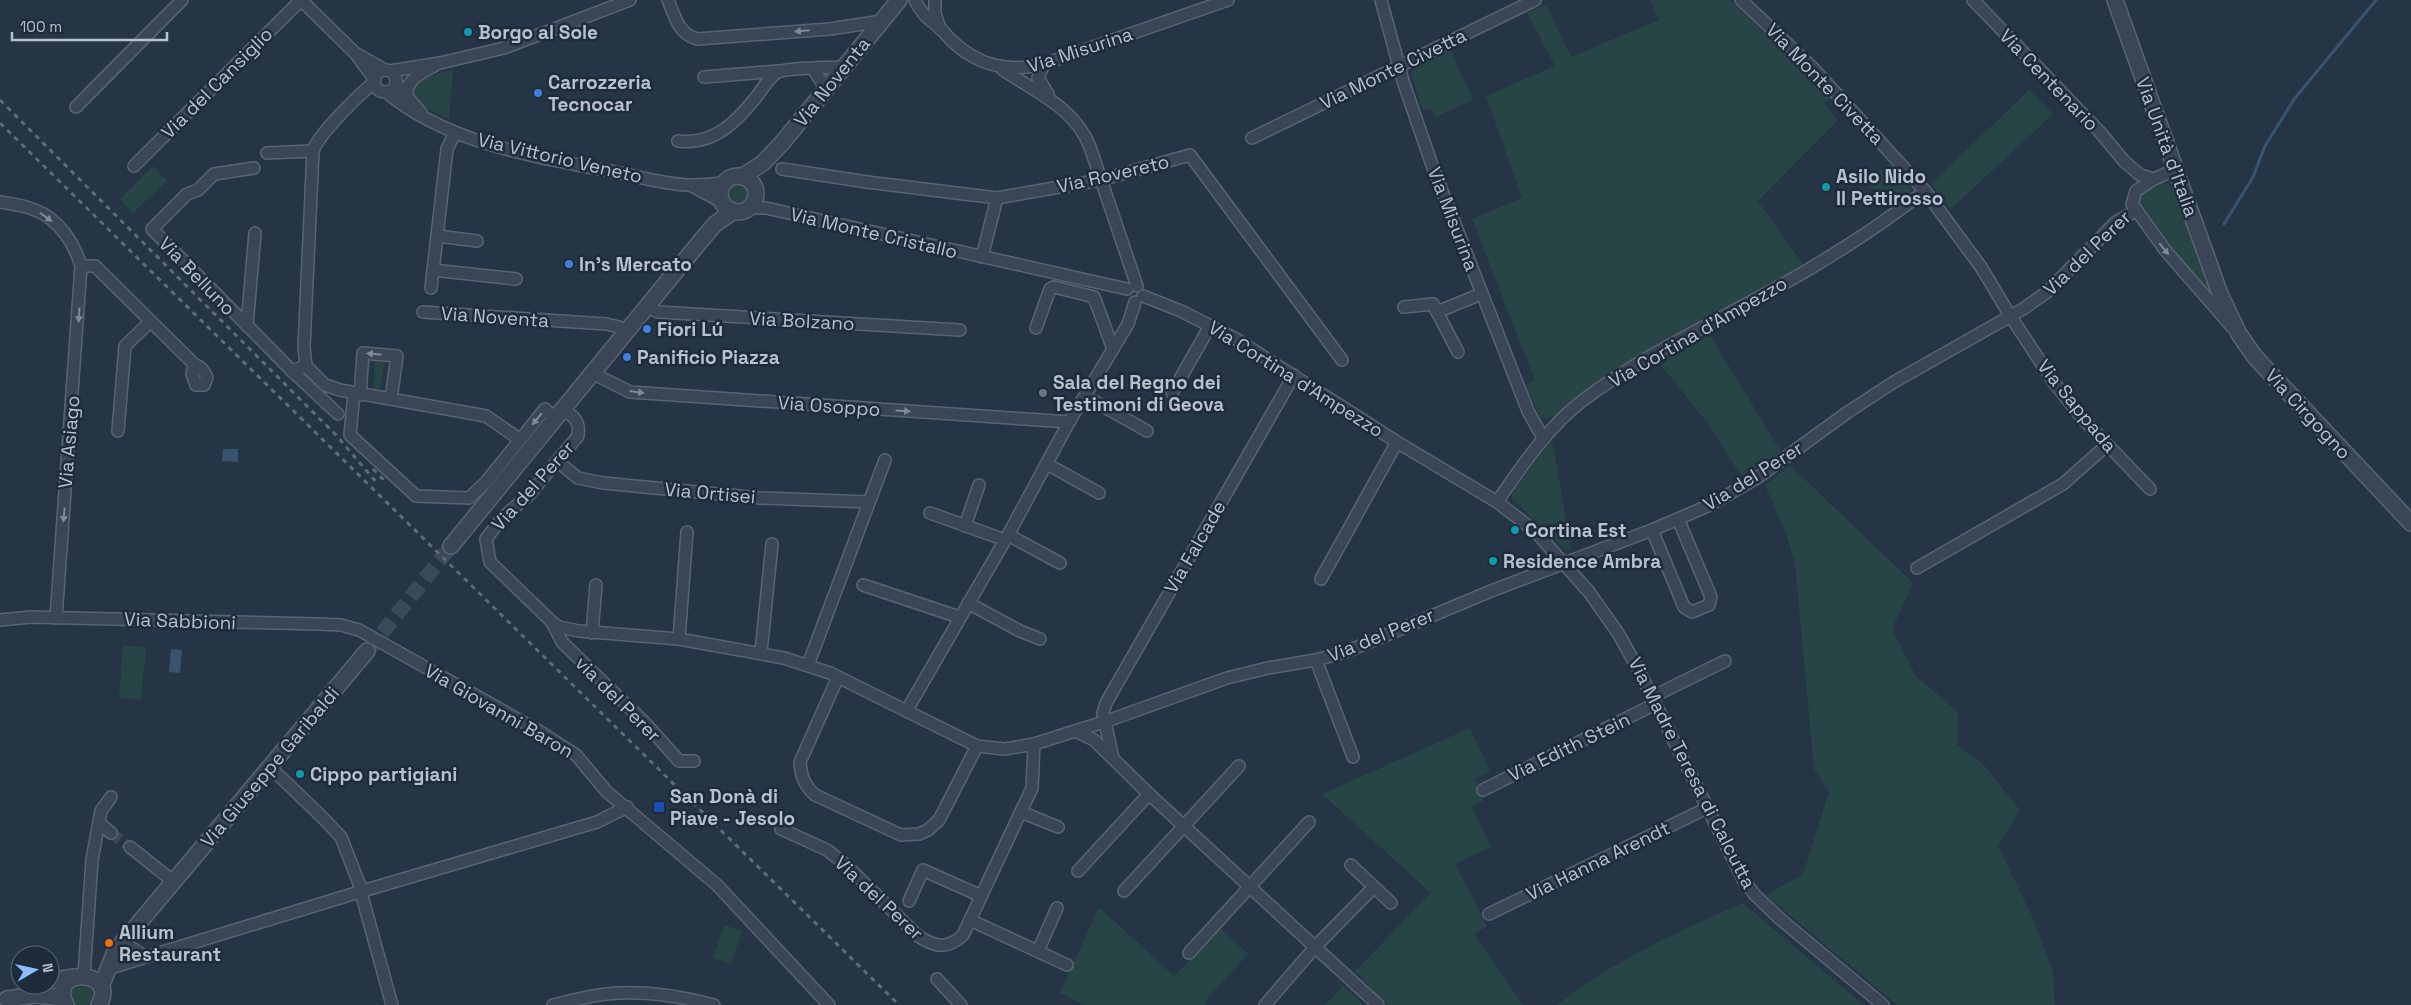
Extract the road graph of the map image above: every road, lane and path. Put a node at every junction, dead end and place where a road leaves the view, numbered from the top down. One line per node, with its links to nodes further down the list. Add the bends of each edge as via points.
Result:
1 (182, 0): 33 (street)
2 (301, 0): 18 (street, Via Vittorio Veneto); 42 (street, Via del Cansiglio)
3 (630, 0): 19 (street, via 526,41)
4 (668, 0): 15 (street, one-way to 4, via 697,39 682,30)
5 (899, 0): 14 (street, Via Noventa)
6 (915, 0): 16 (street, Via Misurina, via 926,19)
7 (936, 0): 16 (street, via 935,13)
8 (1228, 0): 20 (street, Via Misurina)
9 (1381, 0): 22 (street, Via Misurina)
10 (1535, 0): 22 (street, Via Monte Civetta)
11 (1741, 0): 51 (street, Via Monte Civetta, via 1811,66)
12 (1972, 0): 40 (street, Via Centenario)
13 (2115, 0): 45 (street, Via Unità d'Italia)
14 (882, 21): 15 (street); 17 (street, Via Noventa)
15 (850, 26): 17 (street)
16 (940, 29): 23 (street, Via Misurina, via 966,52)
17 (868, 38): 21 (street, Via Noventa)
18 (355, 53): 25 (street, Via Vittorio Veneto); 29 (street, Via Vittorio Veneto)
19 (440, 63): 25 (street); 31 (street, via 411,81 406,89)
20 (1044, 64): 23 (street, Via Misurina, via 1019,70); 32 (street, via 1038,78)
21 (844, 67): 24 (street, Via Noventa); 30 (street, Via Noventa)
22 (1400, 67): 36 (street, Via Monte Civetta); 67 (street, Via Misurina, via 1433,168)
23 (1000, 68): 32 (street)
24 (812, 69): 26 (street, Via Noventa); 30 (street, Via Noventa)
25 (388, 70): 28 (street, Via Vittorio Veneto, via 395,76); 29 (street, via 379,72)
26 (778, 71): 27 (street, Via Noventa); 37 (street, via 728,128 698,140)
27 (704, 77)
28 (396, 83): 29 (street, via 392,89); 31 (street, Via Vittorio Veneto)
29 (379, 86): 34 (street, Via Vittorio Veneto, via 402,106); 38 (street, via 356,101 316,142)
30 (826, 89): 41 (street, Via Noventa)
31 (407, 95): 34 (street, Via Vittorio Veneto)
32 (1057, 105): 48 (street, via 1081,128)
33 (76, 106)
34 (430, 121): 35 (street, Via Vittorio Veneto)
35 (455, 133): 50 (street, Via Vittorio Veneto, via 513,152); 59 (street, via 448,149)
36 (1252, 138)
37 (678, 141)
38 (313, 151): 39 (street); 85 (street, via 304,347)
39 (267, 153)
40 (2124, 161): 47 (street, Via Centenario, via 2140,174); 52 (street, Via Centenario)
41 (763, 164): 46 (street, Via Noventa); 54 (street, Via Noventa)
42 (134, 166)
43 (254, 168): 75 (street, Via Belluno, via 214,174 198,190 187,194 152,229)
44 (782, 169): 53 (street, Via Rovereto)
45 (2174, 170): 47 (street); 68 (street, Via Unità d'Italia)
46 (741, 177): 49 (street); 54 (street)
47 (2154, 179): 52 (street)
48 (1100, 180): 53 (street, Via Rovereto); 66 (street); 83 (street, Via Rovereto, via 1190,155)
49 (724, 183): 50 (street, Via Vittorio Veneto); 56 (street, via 721,192)
50 (692, 186): 56 (street, Via Vittorio Veneto)
51 (1925, 191): 73 (street, Via Monte Civetta, via 1981,267); 98 (street, Via Cortina d'Ampezzo, via 1807,269 1664,347 1614,379 1581,401)
52 (2136, 191): 57 (street)
53 (997, 198): 61 (street, Via Monte Cristallo)
54 (756, 200): 56 (street, via 743,211); 61 (street, Via Monte Cristallo)
55 (0, 202): 62 (street, Via Asiago, one-way to 62, via 35,210 49,218 64,231)
56 (727, 206): 69 (street)
57 (2133, 208): 73 (street, Via del Perer, via 2047,292); 80 (street, one-way to 80, via 2204,298)
58 (255, 233): 75 (street, Via Belluno)
59 (438, 236): 60 (street); 63 (street)
60 (477, 241)
61 (982, 258): 66 (street, Via Monte Cristallo)
62 (81, 266): 74 (street, via 95,266); 127 (street, Via Asiago, one-way to 127)
63 (433, 270): 64 (street); 65 (street)
64 (516, 279)
65 (431, 288)
66 (1135, 293): 76 (street, Via Cortina d'Ampezzo); 81 (street, via 1128,324)
67 (1481, 294): 72 (street, Via Misurina); 98 (street, Via Misurina, via 1528,411)
68 (2220, 294): 80 (street, Via Cirgogno)
69 (646, 306): 78 (street, Via Bolzano, via 658,312); 79 (street)
70 (1404, 307): 72 (street, via 1433,304)
71 (423, 312): 79 (street, Via Noventa, via 606,324)
72 (1437, 312): 82 (street)
73 (2011, 317): 101 (street, Via Sappada, via 2055,384); 111 (street, Via del Perer, via 1894,382 1730,495)
74 (150, 322): 84 (street); 96 (street, via 125,346)
75 (247, 326): 86 (street, Via Belluno)
76 (1210, 326): 88 (street, Via Cortina d'Ampezzo); 89 (street, Via Cortina d'Ampezzo)
77 (1036, 328): 81 (street, via 1050,289 1054,287 1094,297)
78 (960, 330)
79 (626, 332): 87 (street)
80 (2239, 334): 112 (street, Via Cirgogno, via 2255,357)
81 (1113, 348): 91 (street)
82 (1458, 352)
83 (1342, 360)
84 (194, 364)
85 (306, 366): 86 (street); 90 (street, via 326,385)
86 (292, 371): 93 (street, Via Belluno)
87 (592, 373): 94 (street); 95 (street, Via Osoppo, one-way to 95, via 630,392)
88 (1294, 374): 100 (street, Via Cortina d'Ampezzo); 142 (street, Via Falcade, via 1106,703 1103,713)
89 (1172, 393)
90 (357, 394): 92 (street); 92 (street, one-way to 90, via 397,356 363,353); 99 (street, via 350,434 416,496 470,498)
91 (1085, 396): 95 (street); 97 (street)
92 (391, 399): 99 (street, via 486,416)
93 (338, 414)
94 (560, 414): 99 (street, one-way to 99, via 545,409); 103 (street, Via del Perer, via 577,420 579,426 578,436); 118 (street)
95 (1069, 422): 104 (street)
96 (118, 431)
97 (1147, 431)
98 (1543, 438): 109 (street, Via Cortina d'Ampezzo)
99 (519, 439)
100 (1397, 442): 109 (street, Via Cortina d'Ampezzo); 122 (street, Via Cortina d'Ampezzo)
101 (2107, 445): 106 (street, Via Sappada); 121 (street, via 2063,484)
102 (885, 460): 108 (street)
103 (557, 461): 108 (street, Via Ortisei, via 578,478 598,482 742,496); 129 (street, Via del Perer, via 486,539 490,562)
104 (1047, 464): 107 (street); 116 (street)
105 (979, 485): 113 (street)
106 (2150, 489)
107 (1098, 493)
108 (869, 502): 138 (street)
109 (1496, 502): 120 (street, Via Cortina d'Ampezzo, via 1535,531)
110 (930, 514): 113 (street)
111 (1678, 519): 114 (street, Via del Perer); 114 (street, via 1711,597 1708,605 1692,612 1684,608)
112 (2411, 523)
113 (965, 526): 116 (street)
114 (1652, 530): 120 (street, Via del Perer)
115 (687, 532): 132 (street)
116 (1007, 538): 119 (street); 125 (street)
117 (772, 544): 135 (street)
118 (451, 546)
119 (1060, 562)
120 (1564, 563): 136 (street, Via del Perer, via 1348,651); 140 (street, Via Madre Teresa di Calcutta, via 1607,616 1635,662)
121 (1917, 568)
122 (1321, 579)
123 (596, 585): 131 (street)
124 (863, 585): 126 (street)
125 (968, 603): 126 (street); 133 (street)
126 (959, 617): 141 (street)
127 (56, 618): 128 (street, Via Sabbioni); 130 (street, Via Sabbioni, via 318,624)
128 (0, 620)
129 (552, 622): 131 (street, Via del Perer, via 569,630); 148 (street, via del Perer, via 562,642 679,761)
130 (359, 630): 154 (street, Via Giovanni Baron, via 566,746)
131 (592, 633): 132 (street, Via del Perer)
132 (679, 639): 135 (street, Via del Perer)
133 (1040, 639)
134 (367, 651): 149 (street, Via Giuseppe Garibaldi)
135 (761, 652): 138 (street, Via del Perer)
136 (1316, 660): 142 (street, Via del Perer, via 1233,676); 146 (street, Via del Perer)
137 (1725, 662): 140 (street, Via Edith Stein)
138 (808, 665): 139 (street, Via del Perer)
139 (838, 677): 141 (street, Via del Perer); 145 (street, via 800,762 801,775 814,795 901,835 919,834 940,820)
140 (1653, 701): 151 (street, Via Edith Stein); 155 (street, Via Madre Teresa di Calcutta)
141 (907, 710): 145 (street, Via del Perer)
142 (1107, 721): 143 (street, Via del Perer); 147 (street, Via Falcade)
143 (1075, 731): 144 (street, Via del Perer); 147 (street, via 1094,740)
144 (1034, 744): 145 (street, Via del Perer, via 1005,749); 156 (street, Via del Perer, via 1032,788)
145 (977, 746)
146 (1353, 757)
147 (1113, 758): 152 (street)
148 (694, 761)
149 (269, 766): 166 (street, Via Giuseppe Garibaldi); 169 (street, via 341,838)
150 (1239, 766): 159 (street)
151 (1483, 790)
152 (1149, 794): 159 (street); 165 (street)
153 (111, 797): 158 (street, via 101,811)
154 (627, 808): 169 (street, via 597,822); 195 (street, Via Giovanni Baron, via 717,885)
155 (1707, 808): 175 (street, Via Hanna Arendt); 199 (street, Via Madre Teresa di Calcutta, via 1744,881 1755,895)
156 (1021, 812): 160 (street); 171 (street, Via del Perer)
157 (1309, 822): 167 (street)
158 (99, 823): 162 (street); 184 (street)
159 (1184, 826): 167 (street); 170 (street)
160 (1058, 828)
161 (780, 829): 176 (street, Via del Perer, via 827,850 930,944 941,947 956,942)
162 (112, 833)
163 (130, 847): 166 (street)
164 (1351, 865): 168 (street)
165 (1078, 871)
166 (174, 882): 178 (street, Via Giuseppe Garibaldi)
167 (1249, 886): 177 (street); 180 (street)
168 (1374, 887): 173 (street); 177 (street)
169 (361, 891): 181 (street); 192 (street)
170 (1124, 891)
171 (981, 896): 172 (street, via del Perer, via 922,870); 176 (street, Via del Perer)
172 (909, 901)
173 (1391, 903)
174 (1057, 908): 179 (street)
175 (1489, 914)
176 (970, 920): 179 (street)
177 (1314, 947): 197 (street); 198 (street)
178 (119, 948): 181 (street); 183 (street, Via Giuseppe Garibaldi); 184 (street, Via Giuseppe Garibaldi)
179 (1038, 951): 182 (street)
180 (1189, 953)
181 (144, 958): 183 (street)
182 (1067, 965)
183 (107, 969): 187 (street, Via Giuseppe Garibaldi)
184 (79, 976): 185 (street); 187 (street, via 92,978); 190 (street, via 67,983)
185 (60, 979)
186 (937, 979): 196 (street)
187 (100, 987): 191 (street, Via Giuseppe Garibaldi)
188 (4, 1000): 190 (street, via 36,995)
189 (653, 1000): 193 (street, via 604,994); 194 (street, via 692,999)
190 (64, 1003)
191 (99, 1005)
192 (392, 1005)
193 (553, 1005)
194 (714, 1005)
195 (829, 1005)
196 (960, 1005)
197 (1265, 1005)
198 (1378, 1005)
199 (1883, 1005)

